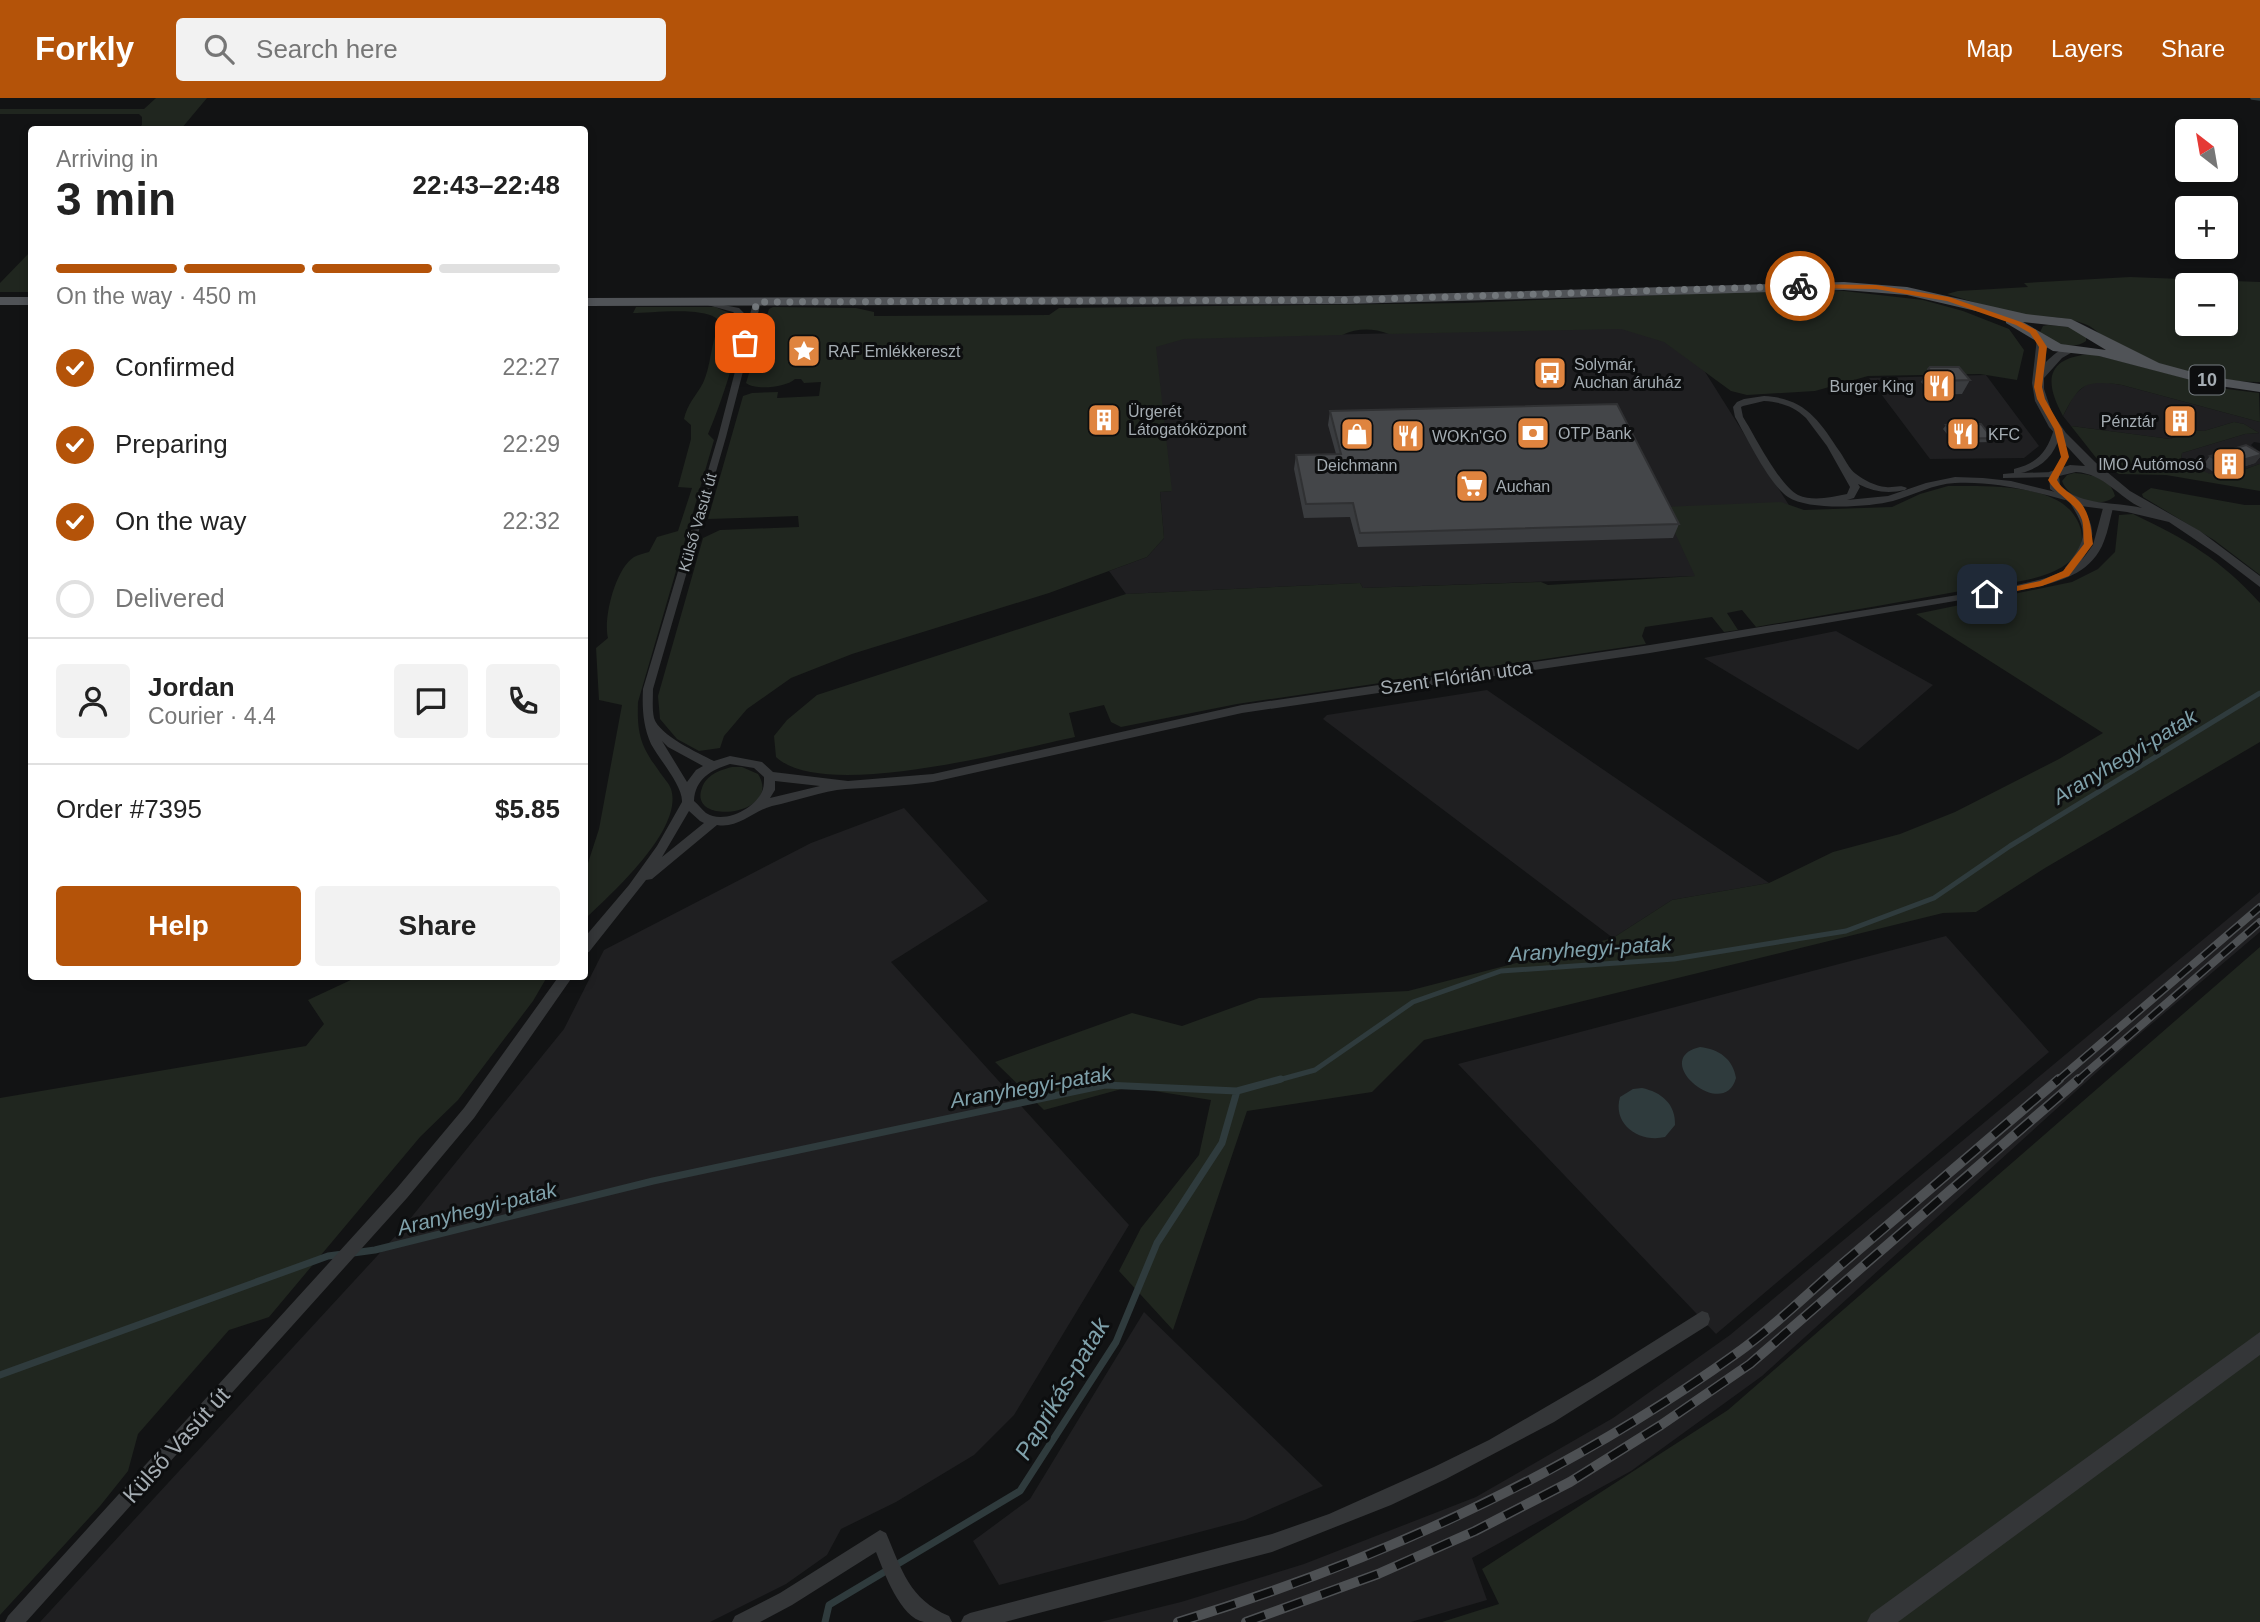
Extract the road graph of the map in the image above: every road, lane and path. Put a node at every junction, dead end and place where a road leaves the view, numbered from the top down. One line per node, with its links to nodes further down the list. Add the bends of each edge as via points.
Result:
1 (0, 301): 2 (main road)
2 (28, 301)
3 (588, 302): 4 (main road, 10)
4 (685, 302): 5 (main road, 10); 8 (street, via 732,308)
5 (757, 302): 6 (main road, 10, via 1347,300 1844,286 1907,291); 8 (street, Külső Vasút út)
6 (1963, 303): 7 (main road, 10); 10 (main road, 10, via 2007,318)
7 (2044, 321): 9 (main road, 10, via 2071,323); 10 (main road, via 2035,325)
8 (750, 323): 27 (street, Külső Vasút út, via 735,391 648,689)
9 (2092, 335): 11 (main road, via 2095,344); 12 (main road, 10)
10 (2037, 336): 11 (main road, 10); 13 (street, via 2043,347)
11 (2078, 350): 12 (main road, 10); 13 (street, via 2058,356)
12 (2154, 366): 14 (main road, 10, via 2223,384)
13 (2039, 377): 15 (street, via 2041,399)
14 (2260, 388)
15 (2058, 429): 16 (street, via 2065,457); 17 (street); 19 (street, via 2052,451 2038,465)
16 (2056, 473): 17 (street, via 2078,468); 19 (street); 21 (street, via 2054,486)
17 (2101, 474): 20 (street, via 2117,483)
18 (1850, 475): 19 (street, via 1865,485 1892,491 1933,478); 22 (street, via 1855,486 1851,496); 22 (street, via 1808,414 1799,408 1771,400 1745,401 1737,407 1785,488 1800,498)
19 (1981, 475)
20 (2125, 495): 23 (street, via 2124,502); 24 (street)
21 (2070, 499): 22 (street, via 2018,485 1957,480 1885,500); 23 (street); 25 (street, via 2086,520 2089,537 2085,551)
22 (1828, 501)
23 (2113, 507): 24 (street); 25 (street, Szent Flórián utca, via 2093,556)
24 (2170, 519): 26 (street, via 2224,552)
25 (2066, 573): 30 (street, Szent Flórián utca, via 2013,589 1751,633 1242,709 933,778)
26 (2260, 583)
27 (647, 720): 28 (street, via 671,744); 31 (street, Külső Vasút út)
28 (712, 765): 29 (street, via 746,760 761,766); 31 (street, via 698,774)
29 (769, 776): 30 (street, Szent Flórián utca); 32 (street, via 771,788)
30 (848, 785): 32 (street, Szent Flórián utca)
31 (688, 797): 33 (street, via 701,816); 34 (street, via 661,849)
32 (762, 804): 33 (street, via 743,816)
33 (715, 820): 34 (street)
34 (633, 888): 35 (street)
35 (588, 943)
36 (564, 980): 41 (street, Külső Vasút út, via 469,1113 361,1240)
37 (1702, 1319): 44 (street, via 1503,1440 1321,1527)
38 (2260, 1342): 45 (street)
39 (880, 1539): 40 (street); 42 (street)
40 (887, 1558): 43 (street, via 904,1593 925,1616)
41 (14, 1622)
42 (741, 1622)
43 (943, 1622)
44 (970, 1622)
45 (1879, 1622)

